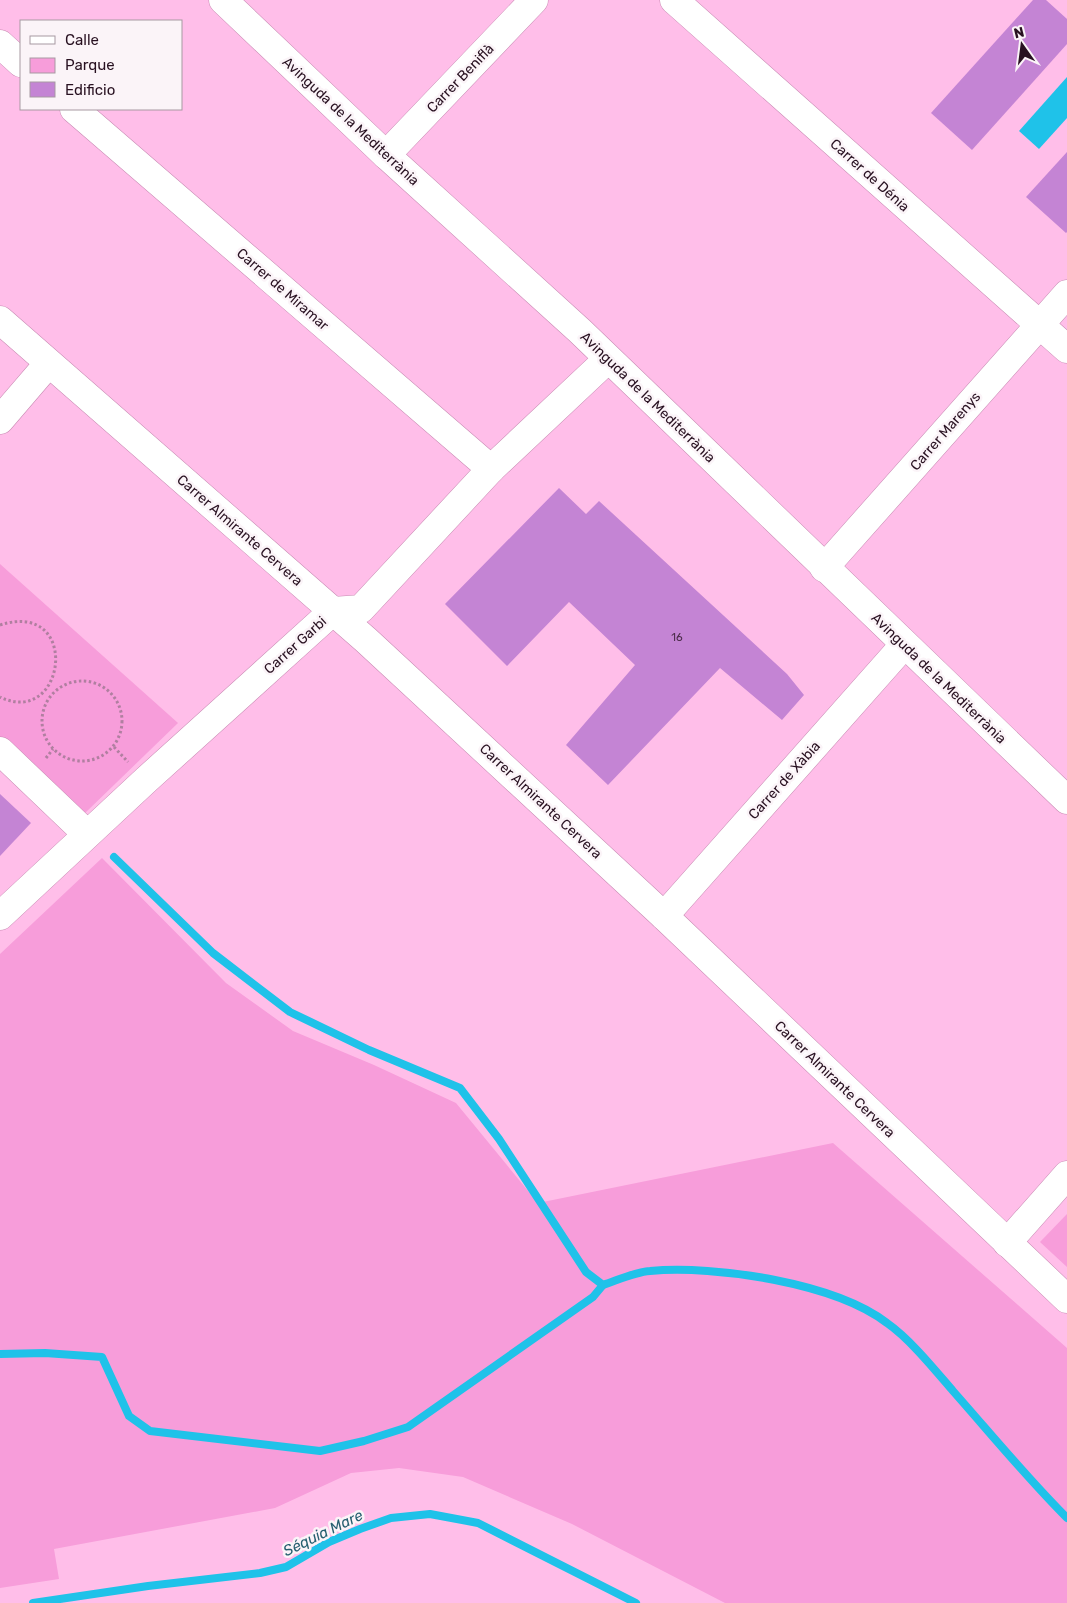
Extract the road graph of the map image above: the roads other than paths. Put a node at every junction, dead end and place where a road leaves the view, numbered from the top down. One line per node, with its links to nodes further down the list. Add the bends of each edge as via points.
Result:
1 (223, 0): 7 (street, Avinguda de la Mediterrània)
2 (534, 0): 7 (street, Carrer Beniflà)
3 (674, 0): 10 (street, Carrer de Dénia)
4 (0, 44): 5 (street)
5 (20, 62)
6 (75, 110): 15 (street, Carrer de Miramar)
7 (386, 155): 12 (street, Avinguda de la Mediterrània)
8 (1067, 294): 10 (street, Carrer Marenys)
9 (0, 320): 13 (street, Carrer Almirante Cervera)
10 (1040, 324): 11 (street, Carrer de Dénia); 16 (street, Carrer Marenys)
11 (1067, 349)
12 (608, 359): 15 (street, Carrer Garbi); 16 (street, Avinguda de la Mediterrània)
13 (48, 364): 14 (street); 17 (street, Carrer Almirante Cervera)
14 (0, 420)
15 (491, 470): 17 (street, Carrer Garbi, via 361,609)
16 (824, 568): 18 (street, Avinguda de la Mediterrània)
17 (333, 611): 21 (street, Carrer Garbi); 23 (street, Carrer Almirante Cervera)
18 (904, 645): 20 (street, Avinguda de la Mediterrània); 23 (street, Carrer de Xàbia)
19 (0, 751): 21 (street)
20 (1067, 800)
21 (88, 834): 22 (street, Carrer Garbi)
22 (0, 916)
23 (664, 916): 25 (street, Carrer Almirante Cervera)
24 (1067, 1175): 25 (street)
25 (1007, 1243): 26 (street, Carrer Almirante Cervera)
26 (1067, 1299)

